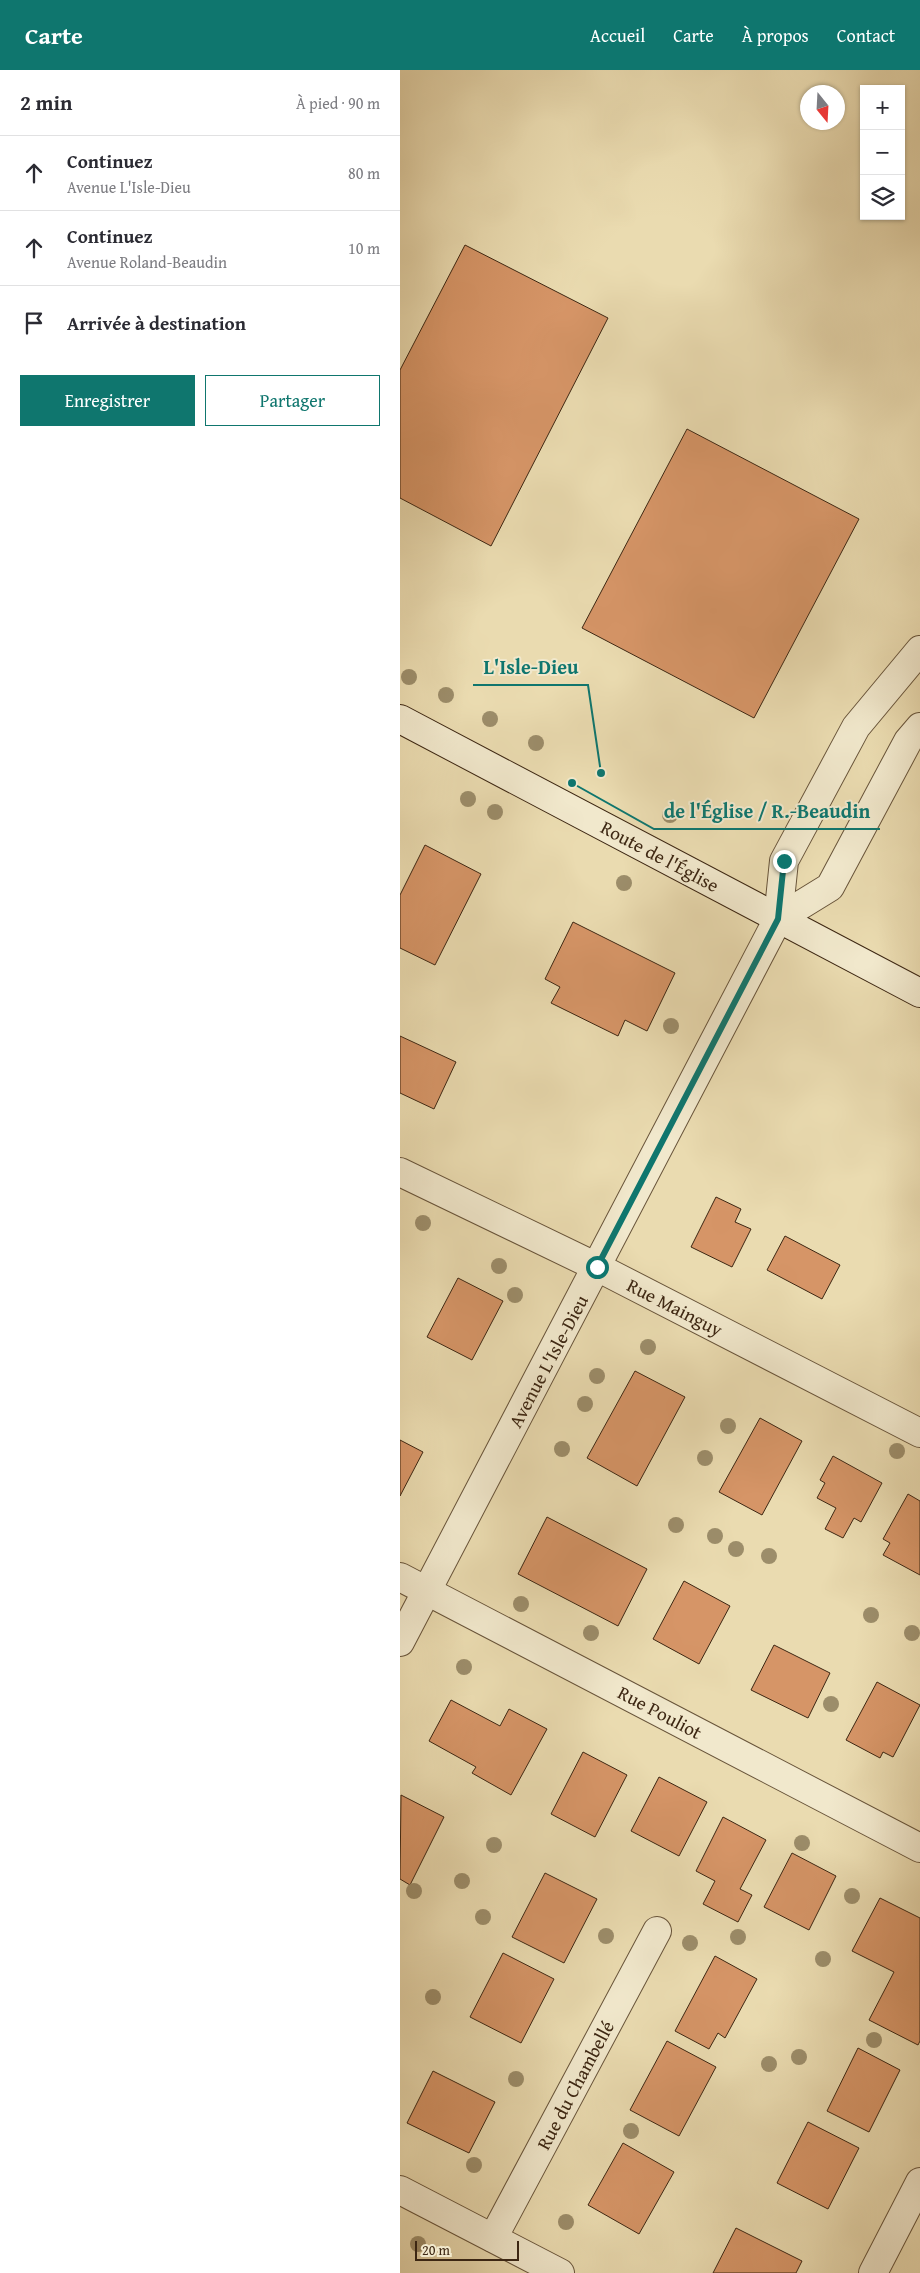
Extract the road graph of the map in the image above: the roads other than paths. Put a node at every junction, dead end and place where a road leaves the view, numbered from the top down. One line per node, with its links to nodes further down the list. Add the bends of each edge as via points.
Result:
1 (920, 650): 4 (street, via 856,727 784,861)
2 (400, 719): 4 (street, Route de l'Église)
3 (920, 727): 4 (street, via 908,741 830,887)
4 (778, 919): 5 (street, Route de l'Église); 7 (street, Avenue L'Isle-Dieu)
5 (920, 992)
6 (400, 1172): 7 (street, Rue Mainguy)
7 (597, 1267): 8 (street, Rue Mainguy); 10 (street, Avenue L'Isle-Dieu)
8 (920, 1433)
9 (400, 1577): 10 (street, Rue Pouliot)
10 (427, 1590): 11 (street, Avenue L'Isle-Dieu); 12 (street, Rue Pouliot)
11 (400, 1642)
12 (920, 1848)
13 (656, 1931): 16 (street, Rue du Chambellé)
14 (920, 2182): 18 (street)
15 (400, 2190): 16 (street)
16 (493, 2238): 17 (street)
17 (560, 2273)
18 (873, 2273)

